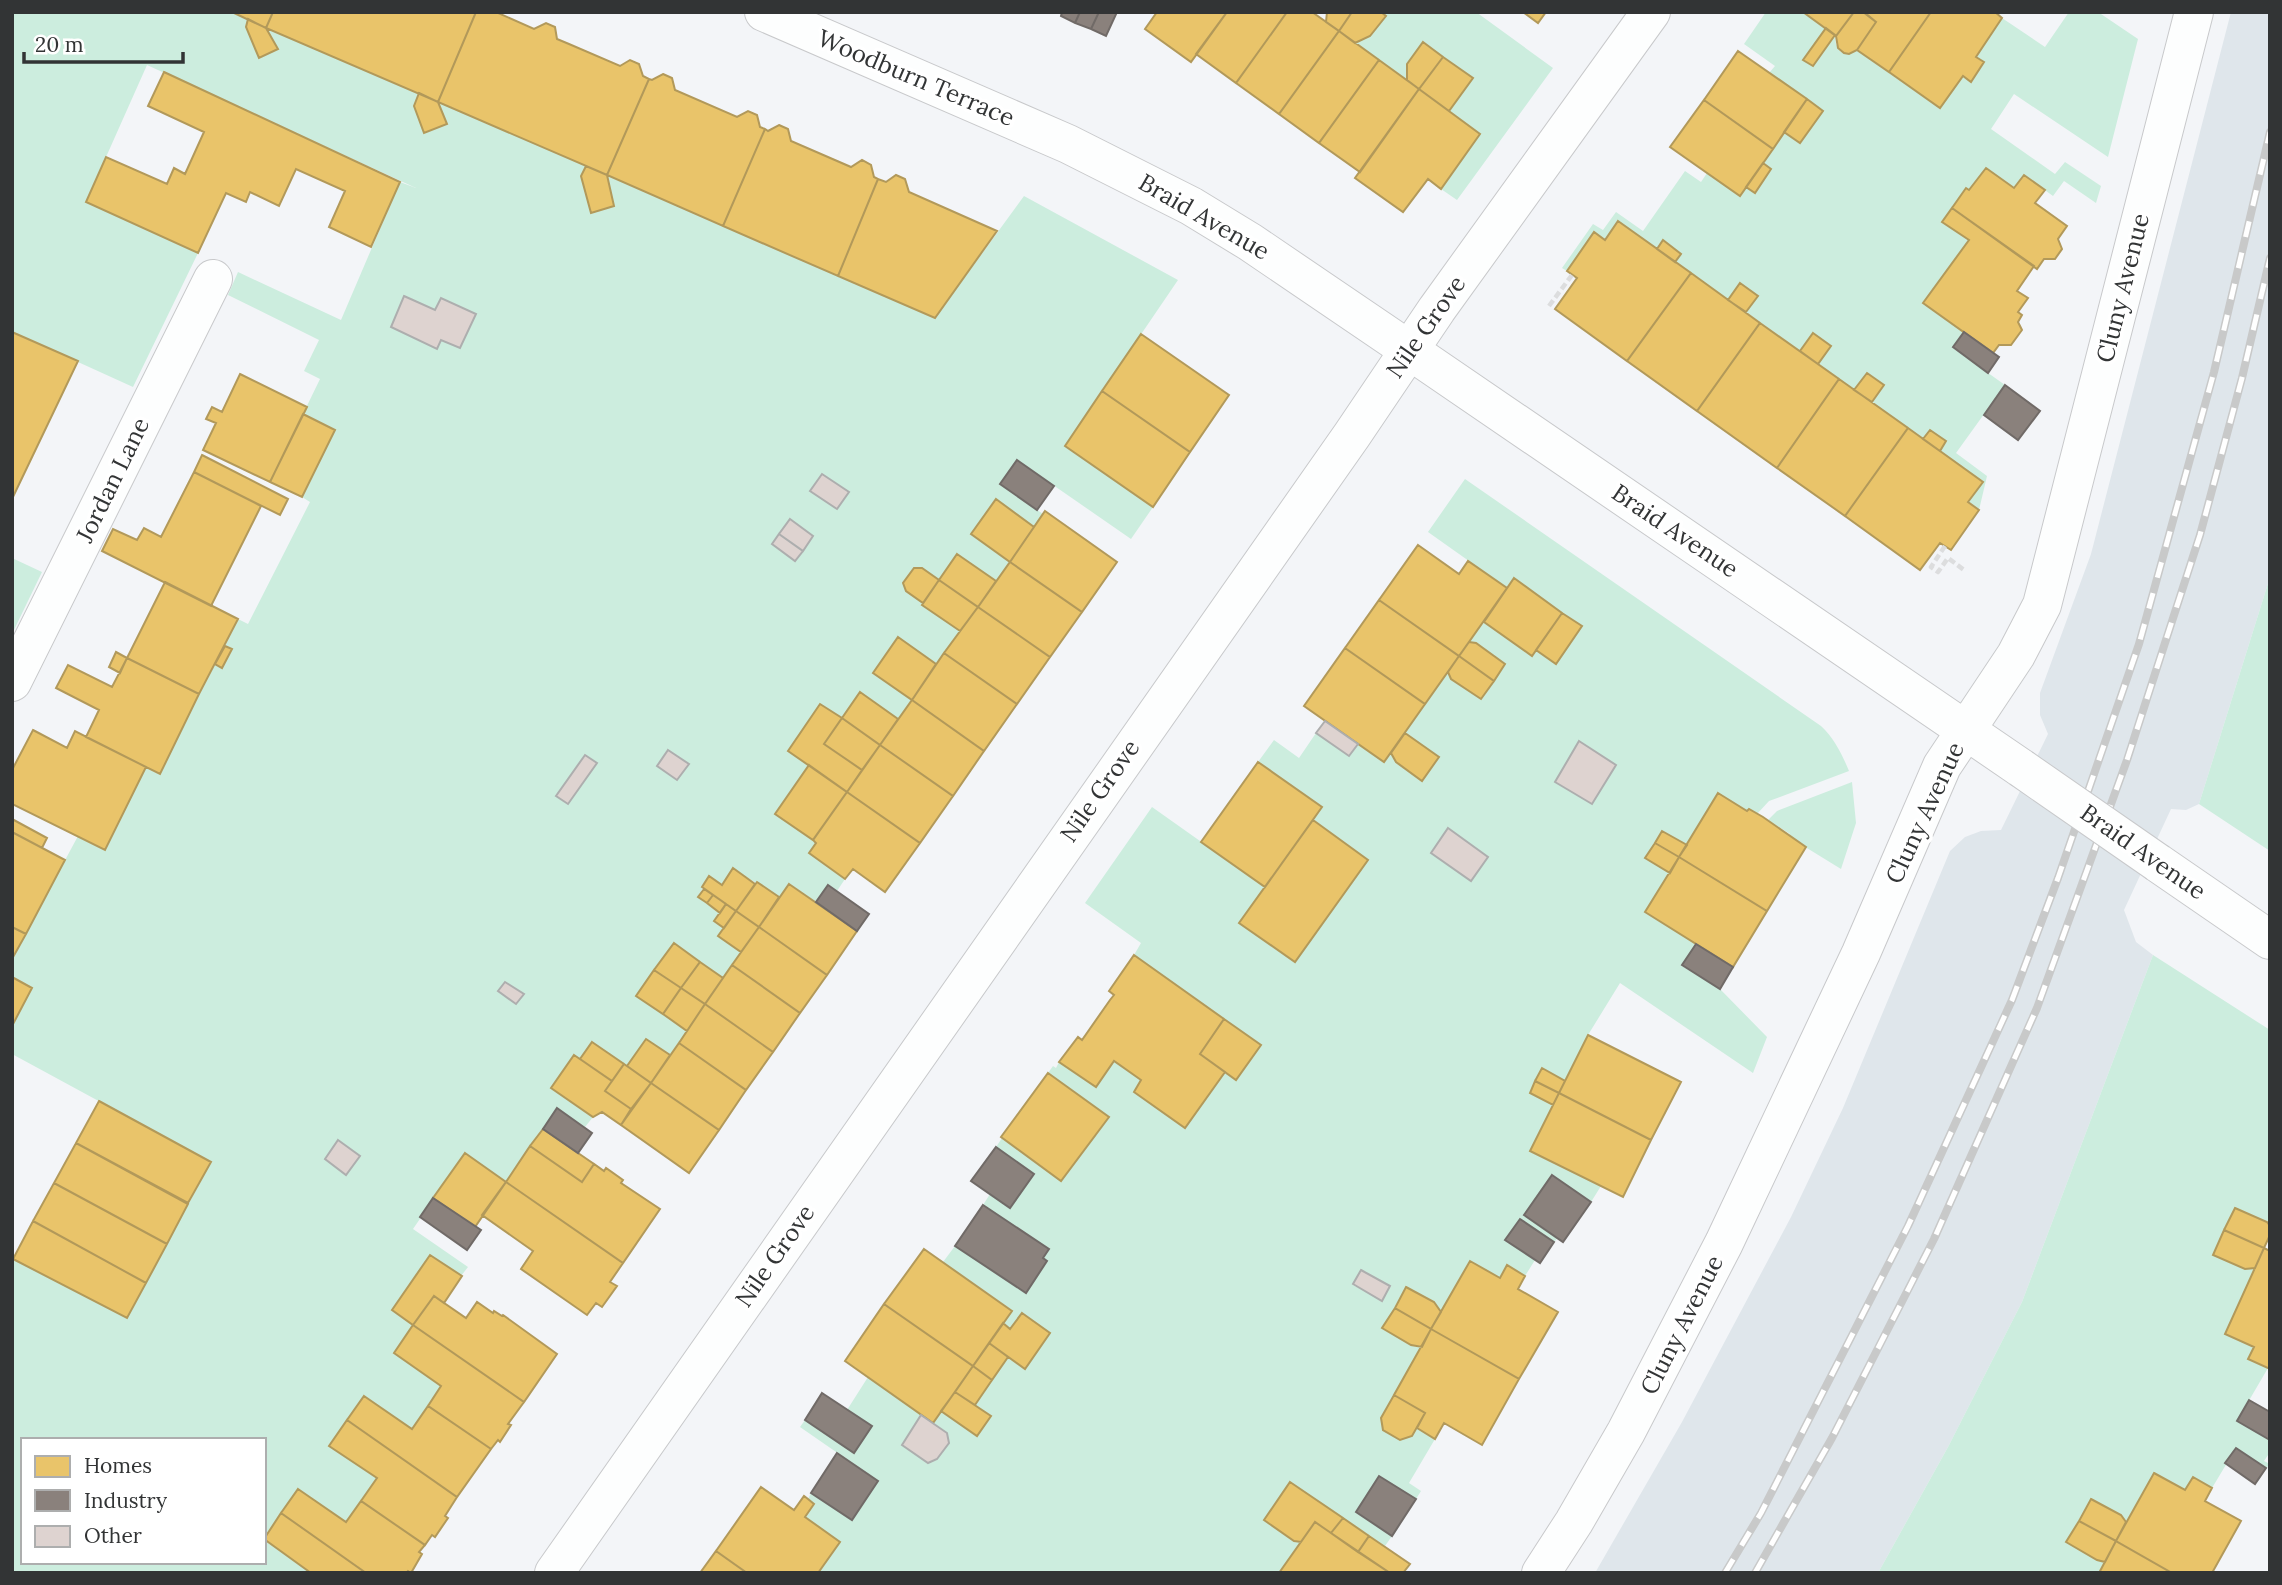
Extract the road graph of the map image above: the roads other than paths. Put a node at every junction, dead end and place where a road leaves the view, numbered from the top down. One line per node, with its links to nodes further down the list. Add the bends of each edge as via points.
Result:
1 (764, 12): 4 (street, Woodburn Terrace)
2 (1651, 12): 6 (street, Nile Grove)
3 (2187, 16): 8 (street, Cluny Avenue, via 2042,605 2016,655)
4 (1068, 144): 6 (street, Braid Avenue, via 1191,206)
5 (213, 279): 7 (street, Jordan Lane)
6 (1409, 349): 8 (street, Braid Avenue); 10 (street, Nile Grove)
7 (12, 682)
8 (1965, 729): 9 (street, Braid Avenue, bridge); 11 (street, Cluny Avenue, via 1942,766 1861,953 1718,1256 1626,1432)
9 (2270, 940)
10 (554, 1573)
11 (1541, 1573)

